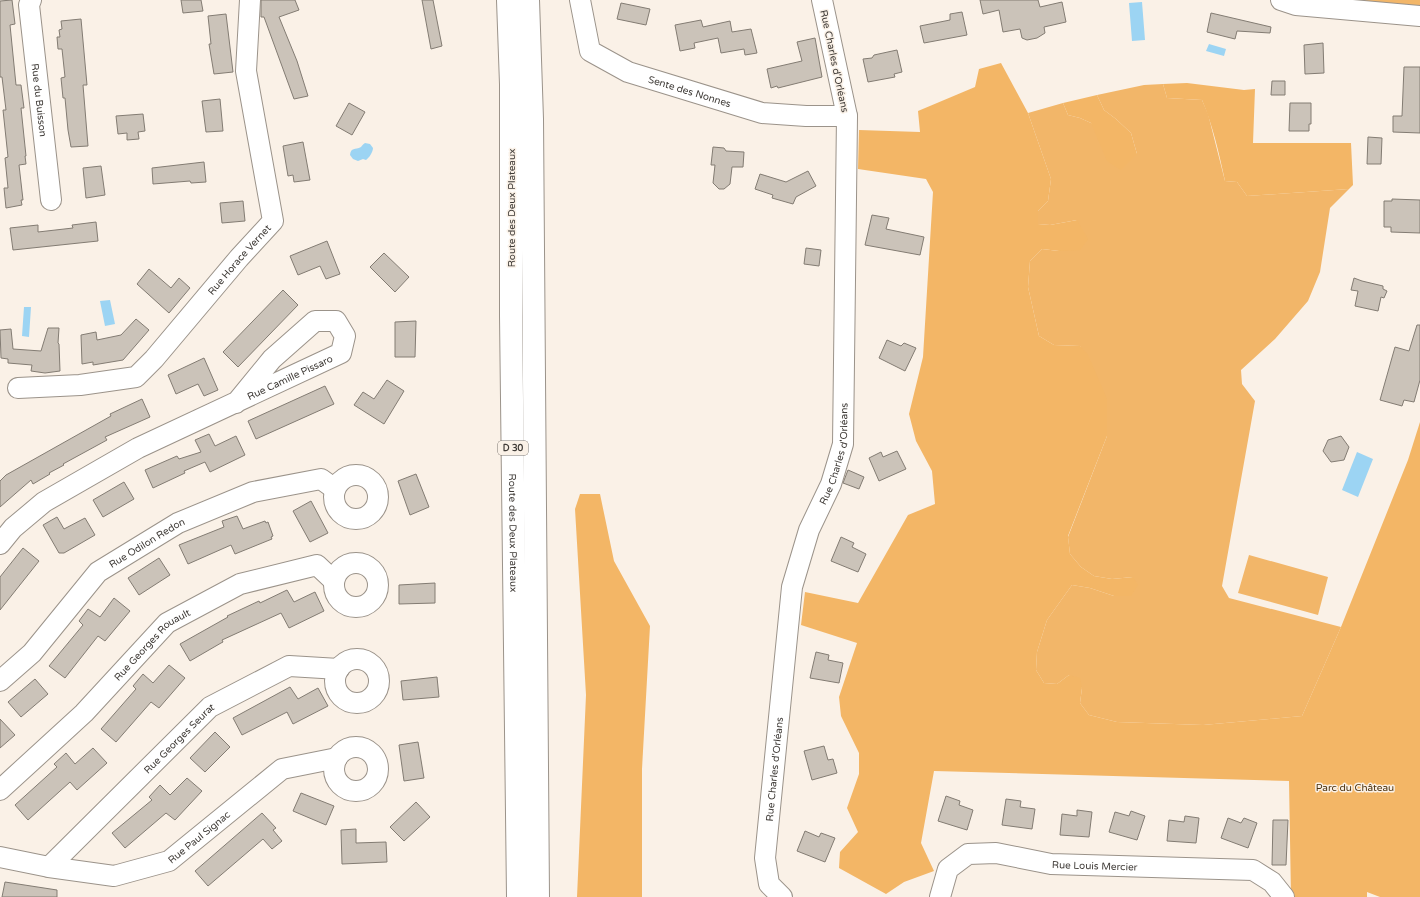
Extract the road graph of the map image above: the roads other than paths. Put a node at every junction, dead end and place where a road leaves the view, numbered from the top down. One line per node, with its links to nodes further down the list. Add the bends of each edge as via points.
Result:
1 (31, 0): 10 (street, Rue du Buisson)
2 (250, 0): 11 (street, Rue Horace Vernet, via 246,71 273,221 136,377 80,385)
3 (508, 0): 24 (main road, Route des Deux Plateaux / D 30)
4 (528, 0): 25 (main road, Route des Deux Plateaux / D 30, via 532,126)
5 (580, 0): 9 (street, Sente des Nonnes, via 590,51 628,72 762,113)
6 (822, 0): 9 (street, Rue Charles d'Orléans)
7 (1281, 0): 8 (street, via 1296,5)
8 (1420, 16)
9 (847, 116): 26 (street, Rue Charles d'Orléans, via 843,444 831,484 809,530 792,587 765,858 769,884)
10 (51, 200)
11 (18, 388)
12 (236, 403): 12 (street, Rue Camille Pissaro, via 341,354 345,336 336,321 315,321 272,359); 14 (street, Rue Camille Pissaro, via 138,448 44,502 13,528)
13 (335, 489): 17 (street, Rue Odilon Redon, via 321,479 253,492 178,523 98,572 32,653)
14 (0, 544)
15 (334, 581): 19 (street, Rue Georges Rouault, via 317,565 240,584 167,623 84,713)
16 (339, 669): 21 (street, Rue Georges Seurat, via 288,666 210,707)
17 (0, 681)
18 (337, 758): 21 (street, Rue Paul Signac, via 282,769 169,861 114,876)
19 (0, 790)
20 (0, 857): 21 (street, Rue Paul Signac)
21 (49, 867)
22 (1278, 890): 23 (street, Rue Louis Mercier, via 1253,870 1051,864 996,853 968,854 953,865 948,869)
23 (940, 896)
24 (518, 897)
25 (538, 897)
26 (782, 897)

